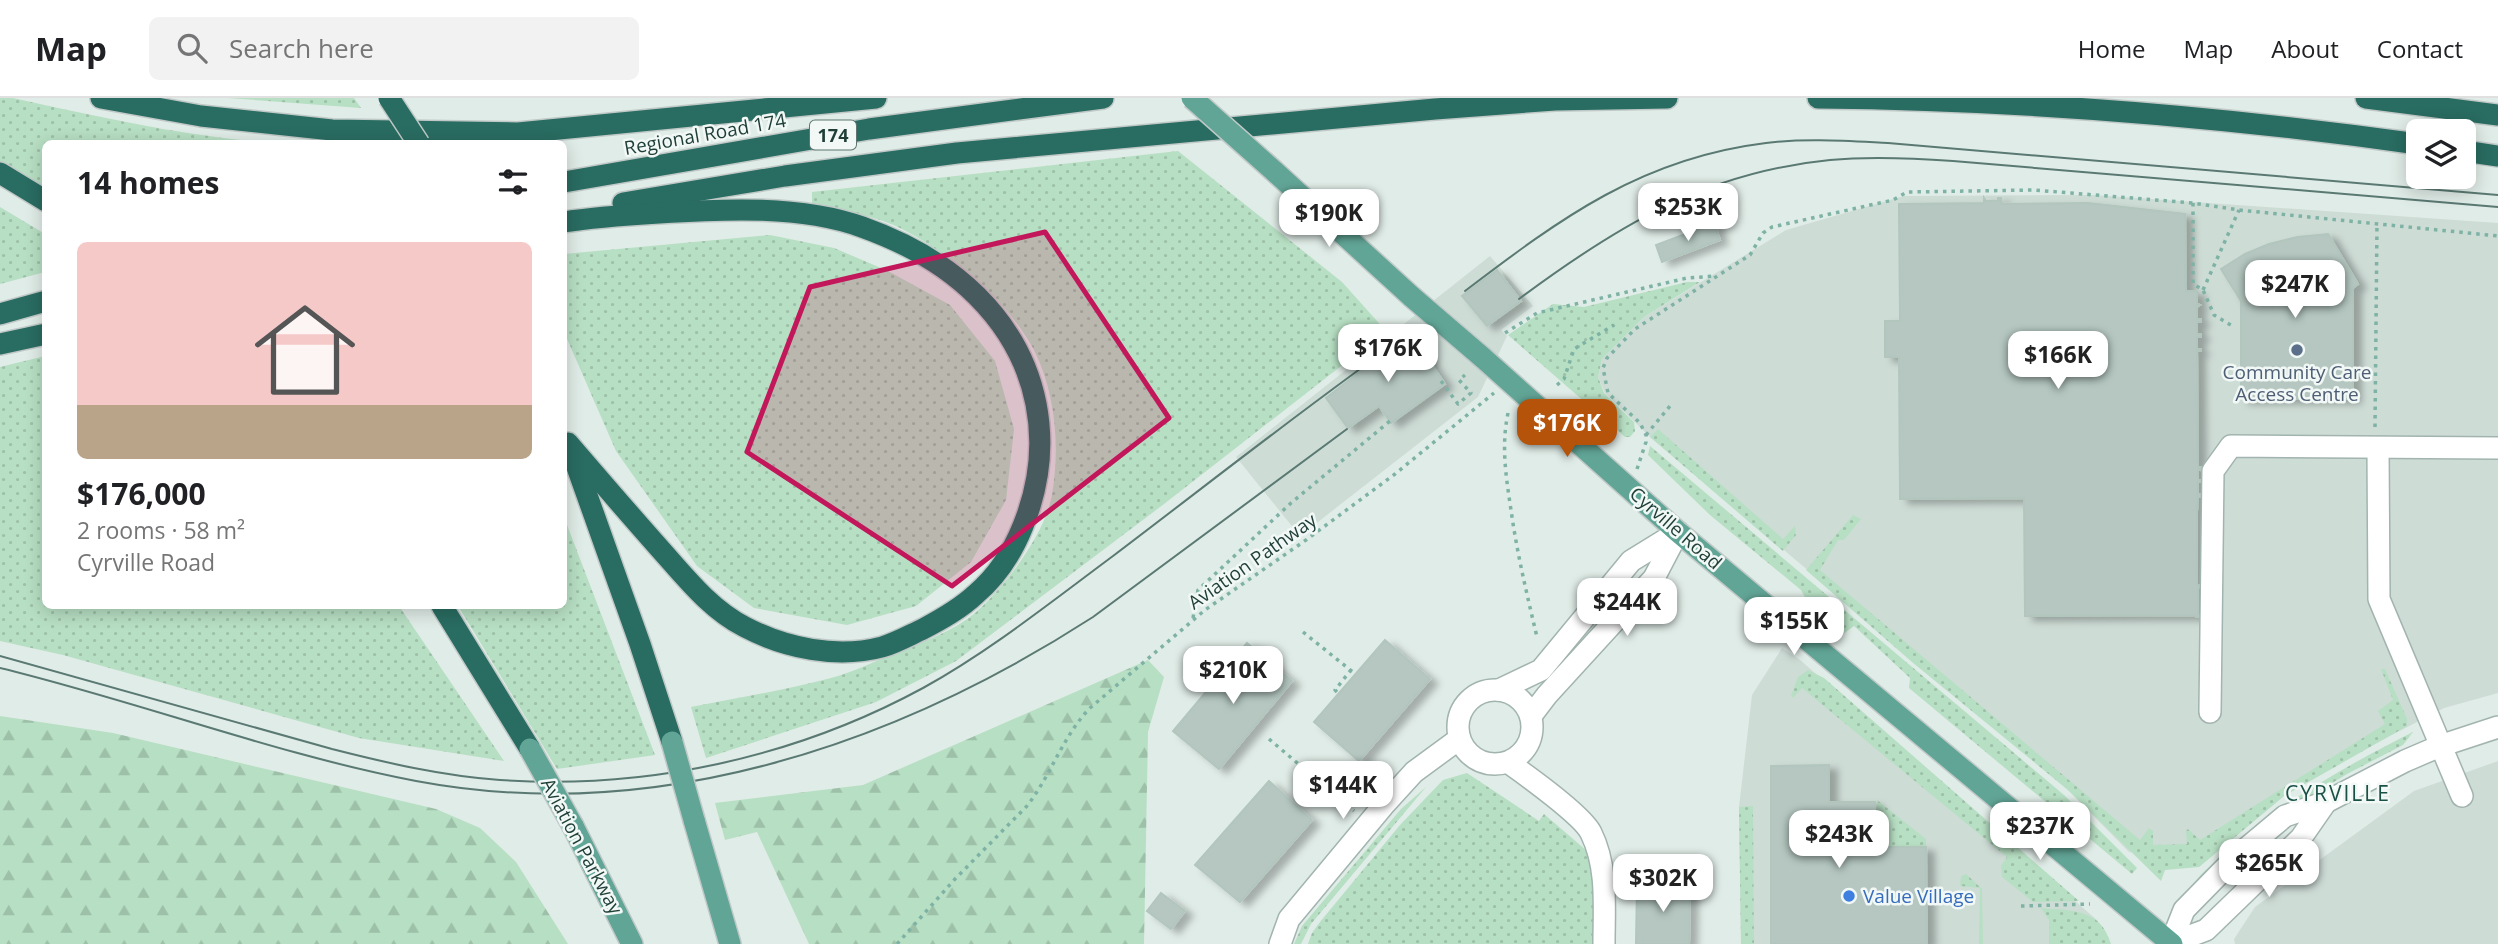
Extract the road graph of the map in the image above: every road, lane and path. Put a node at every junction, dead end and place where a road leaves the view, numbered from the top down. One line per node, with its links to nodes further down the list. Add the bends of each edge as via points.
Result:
1 (101, 98): 3 (highway, via 201,116 320,129 518,133)
2 (389, 98): 10 (highway, bridge)
3 (876, 98)
4 (1103, 98): 15 (highway, Regional Road 174 / 174, via 869,129)
5 (1192, 98): 33 (main road, Cyrville Road, bridge)
6 (1667, 98): 19 (highway, via 1462,107 957,153 620,204)
7 (1818, 98): 11 (highway, via 2098,108)
8 (2366, 98): 9 (highway)
9 (2498, 116)
10 (416, 140)
11 (2406, 142)
12 (2476, 153): 13 (highway)
13 (2498, 156)
14 (0, 173): 16 (highway)
15 (567, 181)
16 (42, 199)
17 (2193, 203): 18 (path); 23 (path, via 2034,190 1907,192 1893,201 1772,227 1749,255); 24 (path, via 2193,284)
18 (2239, 210): 21 (path); 24 (path)
19 (593, 217): 20 (highway); 40 (highway, via 718,210 804,215 859,226 910,248 976,295 1009,336 1020,356 1040,422 1040,467 1019,535 978,593 941,619 882,646 827,651 770,638 743,627 715,606)
20 (567, 221)
21 (2377, 223): 22 (path); 42 (path)
22 (2498, 236)
23 (1717, 276): 29 (path, via 1687,278 1538,313); 39 (path, via 1634,329 1605,363 1608,393 1640,423)
24 (2203, 290): 28 (path, via 2214,315)
25 (42, 303): 26 (highway)
26 (0, 314)
27 (1614, 325): 35 (path, via 1574,349)
28 (2234, 327)
29 (1504, 333)
30 (42, 335): 31 (highway)
31 (0, 344)
32 (1465, 375): 34 (path, via 1459,380 1471,393 1458,404)
33 (1508, 380): 44 (main road, Cyrville Road); 47 (path, Aviation Pathway, via 1395,474)
34 (1441, 382)
35 (1557, 385)
36 (1670, 406): 39 (path)
37 (1508, 413): 49 (path, via 1504,462 1518,561)
38 (1390, 421): 47 (path, via 1291,503 1198,590)
39 (1646, 435): 44 (path)
40 (567, 438)
41 (567, 440): 57 (highway)
42 (2376, 441): 43 (street); 52 (street, via 2231,446 2213,471); 58 (street, via 2379,599)
43 (2498, 448)
44 (1631, 488): 45 (main road, Cyrville Road)
45 (1678, 532): 50 (street, via 1631,561 1541,670); 53 (street, via 1654,578); 71 (main road, Cyrville Road)
46 (444, 609): 59 (highway)
47 (1193, 620): 68 (path, Aviation Pathway, via 1077,721 1036,796)
48 (1303, 632): 51 (path, via 1353,671)
49 (1537, 637)
50 (1499, 690): 53 (street, via 1513,694); 56 (street, via 1484,691 1462,710)
51 (1337, 692)
52 (2210, 712)
53 (1531, 716): 60 (street, via 1529,745)
54 (2498, 727): 58 (street)
55 (1269, 739): 63 (path)
56 (1459, 739): 60 (street, via 1478,761); 63 (street, via 1414,772)
57 (672, 742): 67 (main road, bridge)
58 (2440, 746): 61 (street); 62 (street)
59 (530, 749): 66 (main road, Aviation Parkway, bridge)
60 (1509, 763): 70 (street, via 1590,830 1604,873)
61 (2462, 796)
62 (2326, 802): 71 (street, via 2301,838 2206,930); 71 (street, via 2285,816 2236,857 2184,910)
63 (1369, 823): 69 (street, via 1289,919)
64 (2090, 904): 65 (path)
65 (2021, 906)
66 (632, 944)
67 (730, 944)
68 (897, 944)
69 (1280, 944)
70 (1604, 944)
71 (2171, 944)

